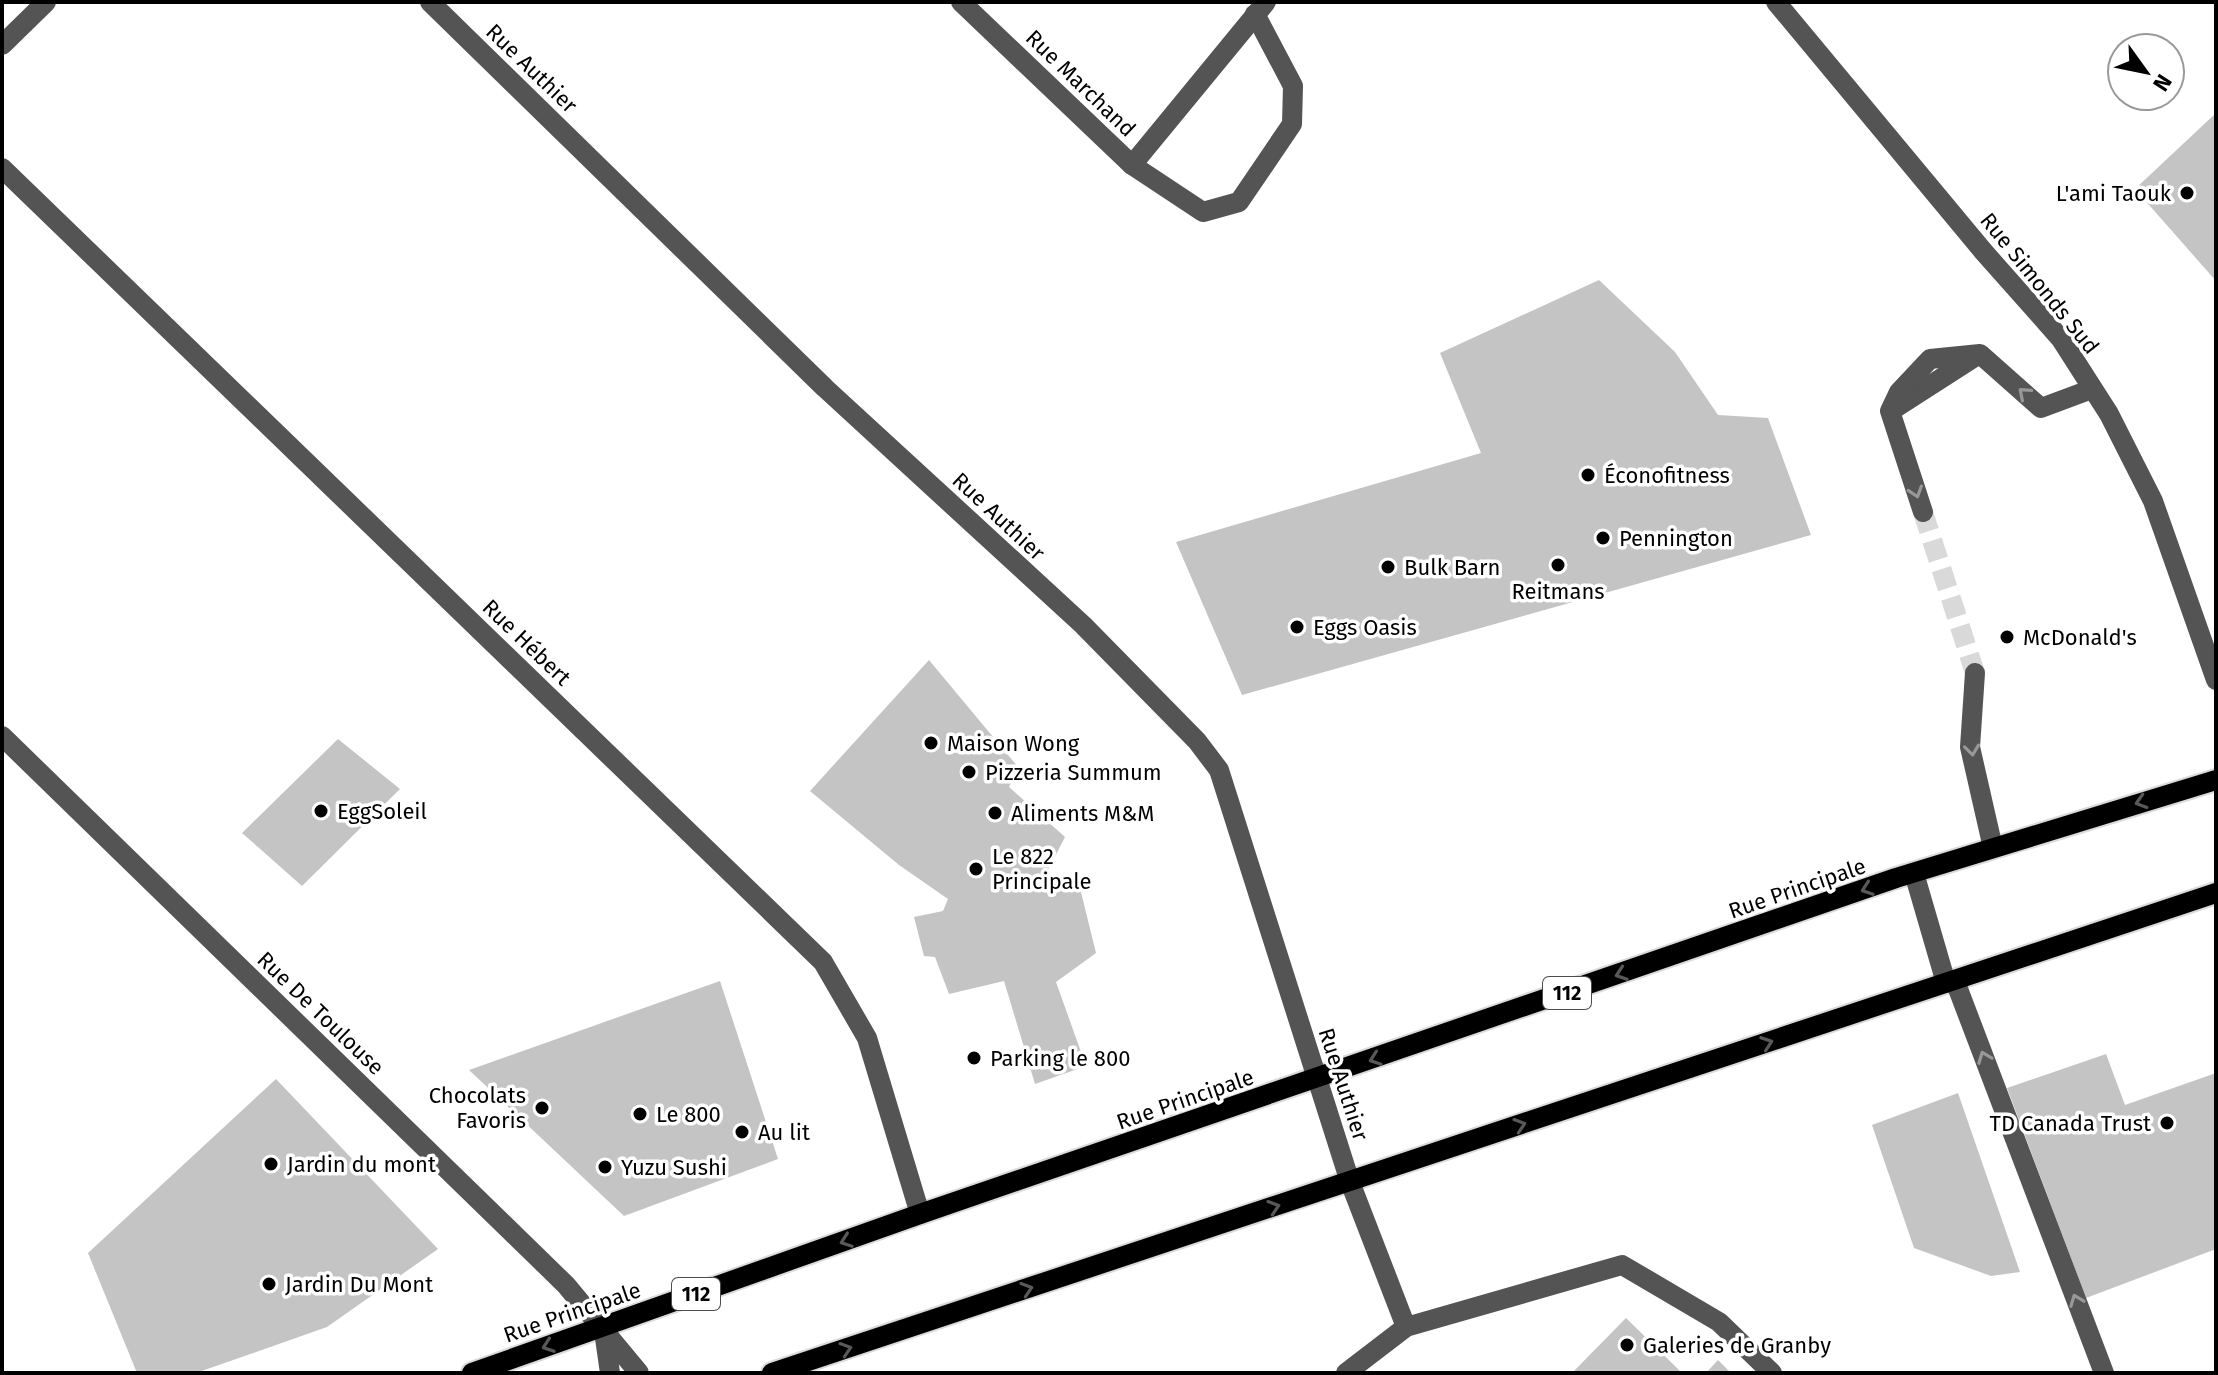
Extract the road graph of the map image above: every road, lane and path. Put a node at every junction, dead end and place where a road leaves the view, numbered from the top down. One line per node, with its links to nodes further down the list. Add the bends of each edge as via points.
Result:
1 (46, 2): 6 (street)
2 (430, 2): 19 (street, Rue Authier, via 825,388 1083,625 1197,741 1219,770)
3 (961, 2): 7 (street, Rue Marchand)
4 (1776, 2): 9 (street, Rue Simonds Sud, via 2061,339)
5 (1261, 8): 7 (street, Rue Marchand); 7 (street, Rue Marchand, via 1293,86 1292,124 1239,202 1203,212)
6 (2, 45)
7 (1132, 165)
8 (2, 168): 21 (street, Rue Hébert, via 823,962 867,1038)
9 (2092, 389): 10 (street, one-way to 10, via 2041,408 1980,354 1930,359 1899,392 1890,411); 12 (street, Rue Simonds Sud, via 2153,501)
10 (1923, 512)
11 (1975, 673): 15 (street, one-way to 15, via 1970,747)
12 (2216, 680)
13 (2, 736): 22 (street, Rue De Toulouse, via 566,1285)
14 (2216, 780): 15 (main road, Rue Principale / 112, one-way to 15)
15 (1993, 848): 16 (main road, Rue Principale / 112)
16 (1914, 873): 18 (street); 19 (main road, Rue Principale / 112, one-way to 19)
17 (2216, 893): 18 (main road)
18 (1951, 982): 20 (main road, one-way to 18); 30 (street, one-way to 18)
19 (1318, 1079): 20 (street, Rue Authier); 21 (main road, Rue Principale / 112)
20 (1350, 1182): 23 (street, Rue Authier); 27 (main road, one-way to 20)
21 (920, 1214): 22 (main road, Rue Principale / 112, one-way to 22)
22 (603, 1327): 24 (main road, Rue Principale / 112, one-way to 24); 25 (street); 26 (street, Rue De Toulouse)
23 (1406, 1327): 28 (street); 29 (street, via 1622,1265 1719,1322)
24 (472, 1373)
25 (610, 1373)
26 (639, 1373)
27 (772, 1373)
28 (1346, 1373)
29 (1772, 1373)
30 (2104, 1373)

